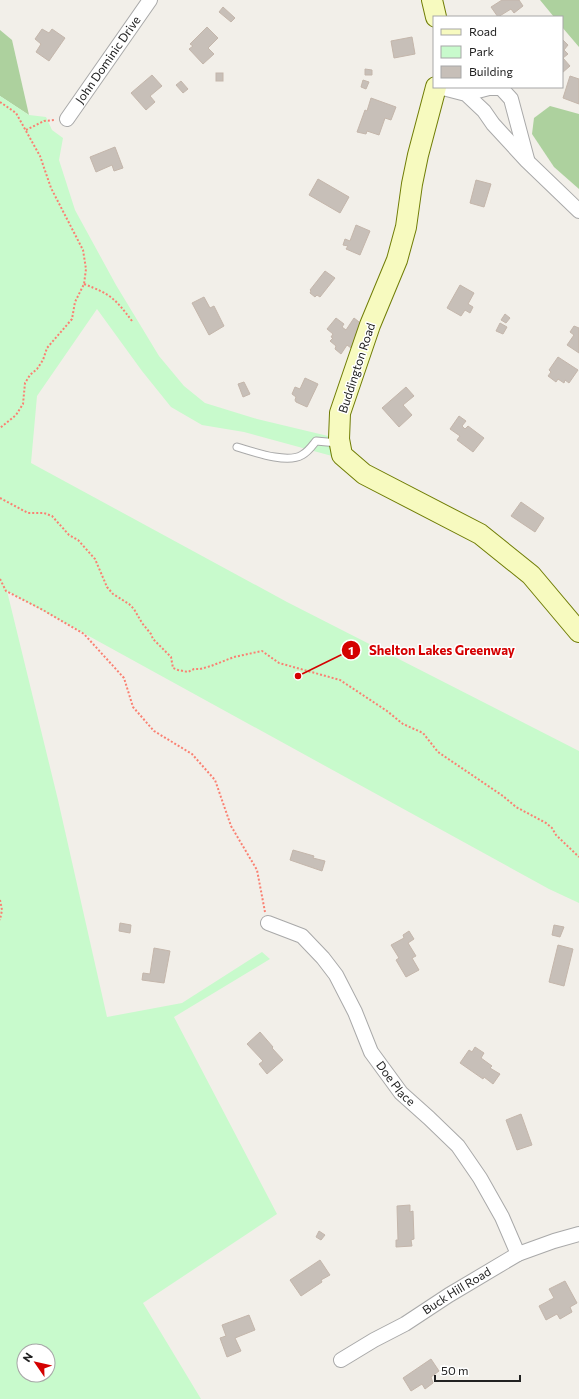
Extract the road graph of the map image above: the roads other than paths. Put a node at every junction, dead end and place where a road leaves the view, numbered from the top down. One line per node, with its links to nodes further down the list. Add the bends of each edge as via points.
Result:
1 (150, 0): 8 (street, John Dominic Drive)
2 (432, 0): 3 (street)
3 (436, 16)
4 (436, 88): 12 (street, Buddington Road, via 418,155 406,227 397,260 370,325 340,413)
5 (443, 88): 6 (street)
6 (466, 94): 7 (street, via 489,88 501,88 511,99); 9 (street)
7 (514, 112): 9 (street); 10 (street)
8 (67, 119)
9 (492, 124): 10 (street)
10 (527, 161): 11 (street)
11 (579, 211)
12 (340, 444): 13 (lane, via 316,441 302,456 290,458 278,458); 14 (street, Buddington Road, via 342,455 364,474 480,534 532,575)
13 (237, 447)
14 (579, 632)
15 (268, 923): 17 (street, Doe Place, via 302,936 336,975 371,1052 401,1093 458,1146 502,1217)
16 (579, 1234): 17 (street, Buck Hill Road)
17 (518, 1254): 18 (street, Buck Hill Road)
18 (341, 1360)

